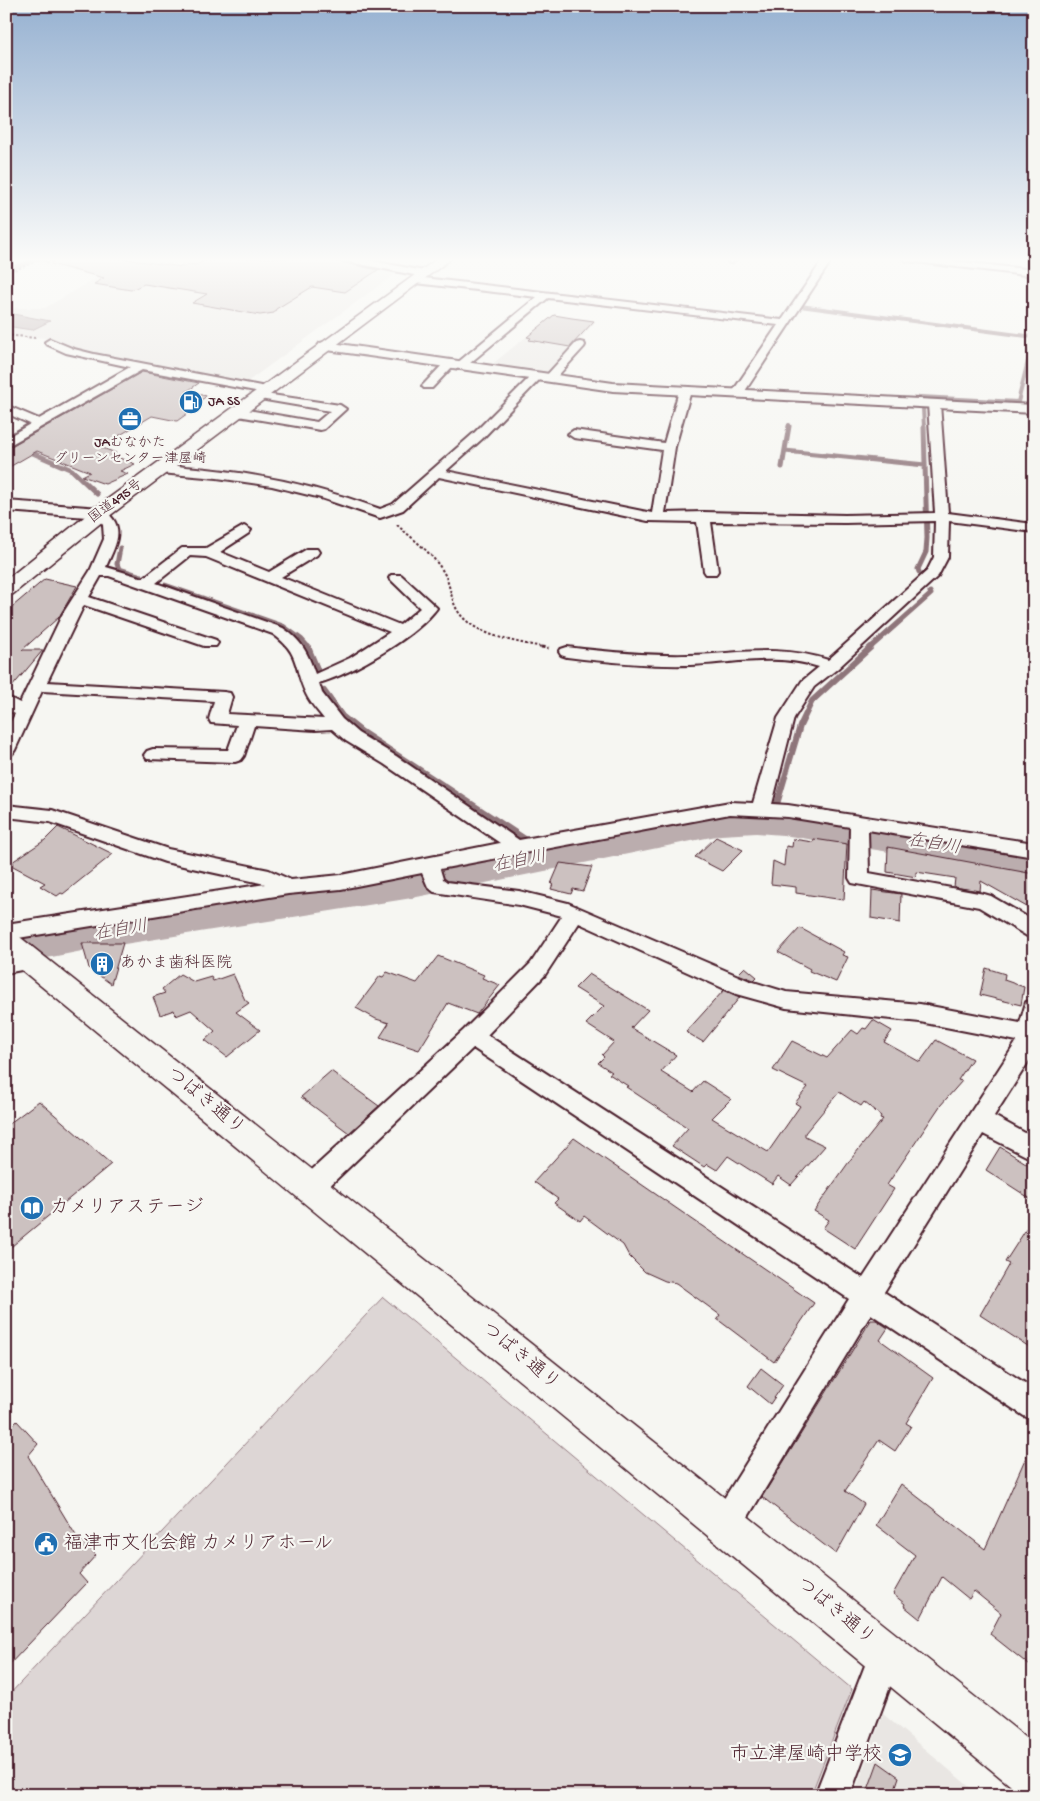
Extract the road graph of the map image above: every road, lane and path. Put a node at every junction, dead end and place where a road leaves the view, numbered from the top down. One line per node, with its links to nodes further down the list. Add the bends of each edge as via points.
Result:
1 (50, 342): 8 (street, via 70,351)
2 (330, 342): 6 (main road, 国道495号)
3 (484, 342): 7 (street)
4 (771, 342): 13 (street)
5 (580, 345): 9 (street)
6 (325, 346): 7 (street); 12 (main road, 国道495号)
7 (454, 365): 9 (street); 10 (street)
8 (140, 366): 12 (street); 18 (street)
9 (543, 378): 11 (street); 23 (street)
10 (428, 386)
11 (685, 391): 13 (street); 21 (street)
12 (262, 393): 17 (main road, 国道495号); 17 (street, via 340,409 320,426)
13 (737, 394): 14 (street)
14 (934, 404): 16 (street); 29 (street)
15 (6, 408): 18 (street)
16 (1034, 409)
17 (236, 412): 22 (main road, 国道495号)
18 (40, 424): 20 (street)
19 (574, 434): 21 (street)
20 (6, 443)
21 (670, 447): 27 (street)
22 (160, 469): 25 (main road, 国道495号); 26 (street, via 285,484 322,492)
23 (436, 473): 26 (street, via 398,507); 27 (street, via 648,517)
24 (6, 506): 25 (street)
25 (101, 513): 34 (street, via 110,526 111,539); 39 (main road, 国道495号)
26 (380, 514): 43 (path, via 395,523 433,559 445,574 460,614 472,625 510,639)
27 (658, 516): 28 (street)
28 (703, 516): 29 (street); 35 (street)
29 (942, 518): 30 (street); 44 (street, via 941,557 934,573)
30 (1034, 528)
31 (244, 530): 33 (street)
32 (312, 552): 36 (street)
33 (209, 553): 36 (street); 38 (street, via 187,551)
34 (97, 571): 38 (street, via 111,572); 40 (street)
35 (711, 571)
36 (270, 578): 41 (street)
37 (396, 578): 41 (street, via 429,608)
38 (145, 584): 45 (street, via 278,631 291,640 301,655)
39 (6, 590)
40 (81, 599): 42 (street); 46 (street, via 70,615)
41 (403, 632): 45 (street, via 327,677)
42 (210, 643)
43 (567, 652): 44 (street, via 636,660 775,654)
44 (831, 666): 53 (street, via 808,684 786,718)
45 (309, 681): 50 (street, via 314,694)
46 (38, 686): 48 (street); 49 (street, via 224,697 217,720)
47 (6, 701): 48 (street, via 18,710)
48 (26, 710): 51 (street)
49 (247, 721): 50 (street, via 315,725); 52 (street, via 235,756)
50 (336, 722): 56 (street)
51 (6, 750)
52 (154, 755)
53 (761, 808): 55 (street); 56 (street, via 730,808)
54 (6, 811): 59 (street, via 52,816 164,855 269,877)
55 (859, 823): 57 (street); 62 (street, via 859,878 984,901)
56 (516, 847): 58 (street)
57 (1034, 850)
58 (433, 875): 59 (street); 60 (street, via 446,888 548,903)
59 (288, 888): 61 (street)
60 (575, 913): 65 (street, via 744,988 786,1000 920,1013); 66 (street, via 538,969)
61 (6, 932)
62 (1034, 932)
63 (17, 955): 69 (main road, つばき通り)
64 (1034, 1008): 65 (street)
65 (1032, 1035): 67 (street)
66 (472, 1036): 69 (street); 70 (street)
67 (980, 1120): 68 (street); 70 (street)
68 (1034, 1150)
69 (312, 1187): 72 (main road, つばき通り)
70 (866, 1297): 71 (street); 72 (street)
71 (1034, 1406)
72 (726, 1524): 73 (main road, つばき通り)
73 (886, 1654): 74 (main road, つばき通り); 75 (street)
74 (1034, 1774)
75 (832, 1795)

